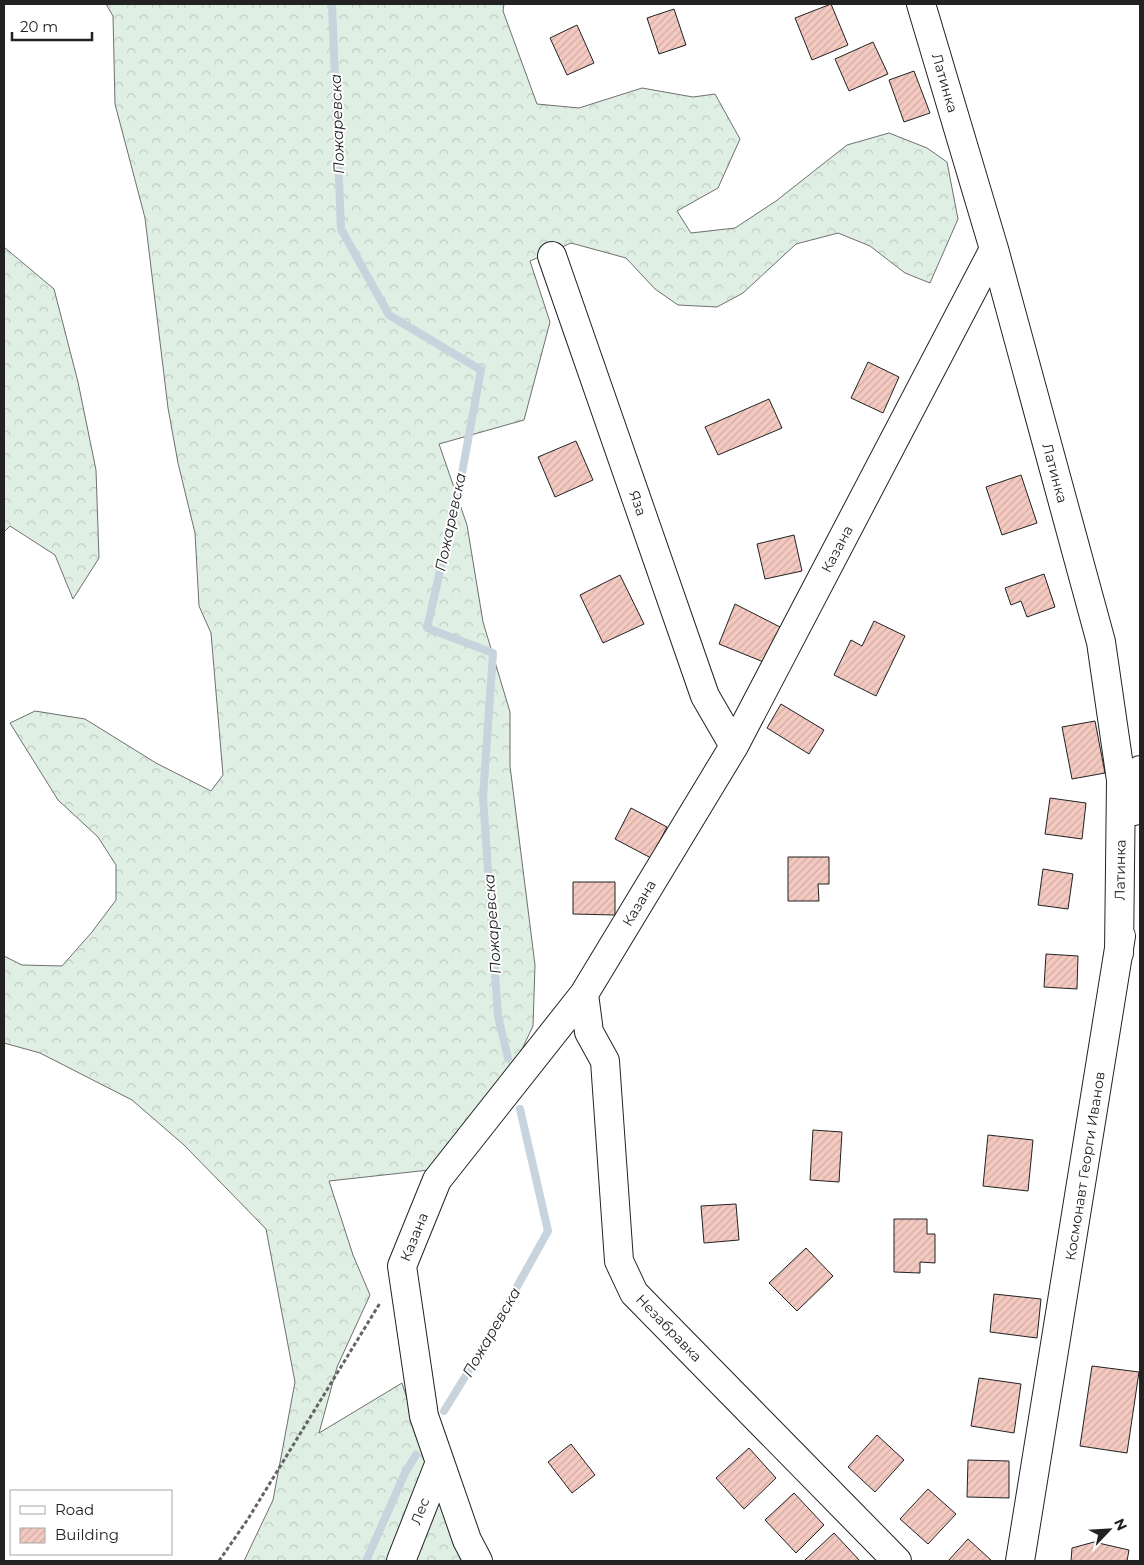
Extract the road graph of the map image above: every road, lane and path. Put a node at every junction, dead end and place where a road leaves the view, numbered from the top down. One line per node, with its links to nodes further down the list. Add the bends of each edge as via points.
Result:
1 (921, 4): 2 (street, Латинка)
2 (994, 250): 4 (street, Казана); 6 (street, Латинка, via 1101,642 1121,780)
3 (552, 256): 4 (street, Яза, via 705,696)
4 (734, 746): 7 (street, Казана)
5 (1140, 770): 6 (street, Космонавт Георги Иванов)
6 (1130, 953): 14 (street, Космонавт Георги Иванов)
7 (584, 994): 8 (street, Казана, via 437,1180); 13 (street, Незабравка, via 589,1032 605,1061 619,1260 634,1292)
8 (402, 1266): 9 (street, Казана, via 424,1416); 10 (path, via 248,1519)
9 (440, 1462): 11 (street, Лес); 12 (street, Казана, via 467,1540)
10 (219, 1561)
11 (401, 1561)
12 (478, 1561)
13 (897, 1561)
14 (1020, 1561)

